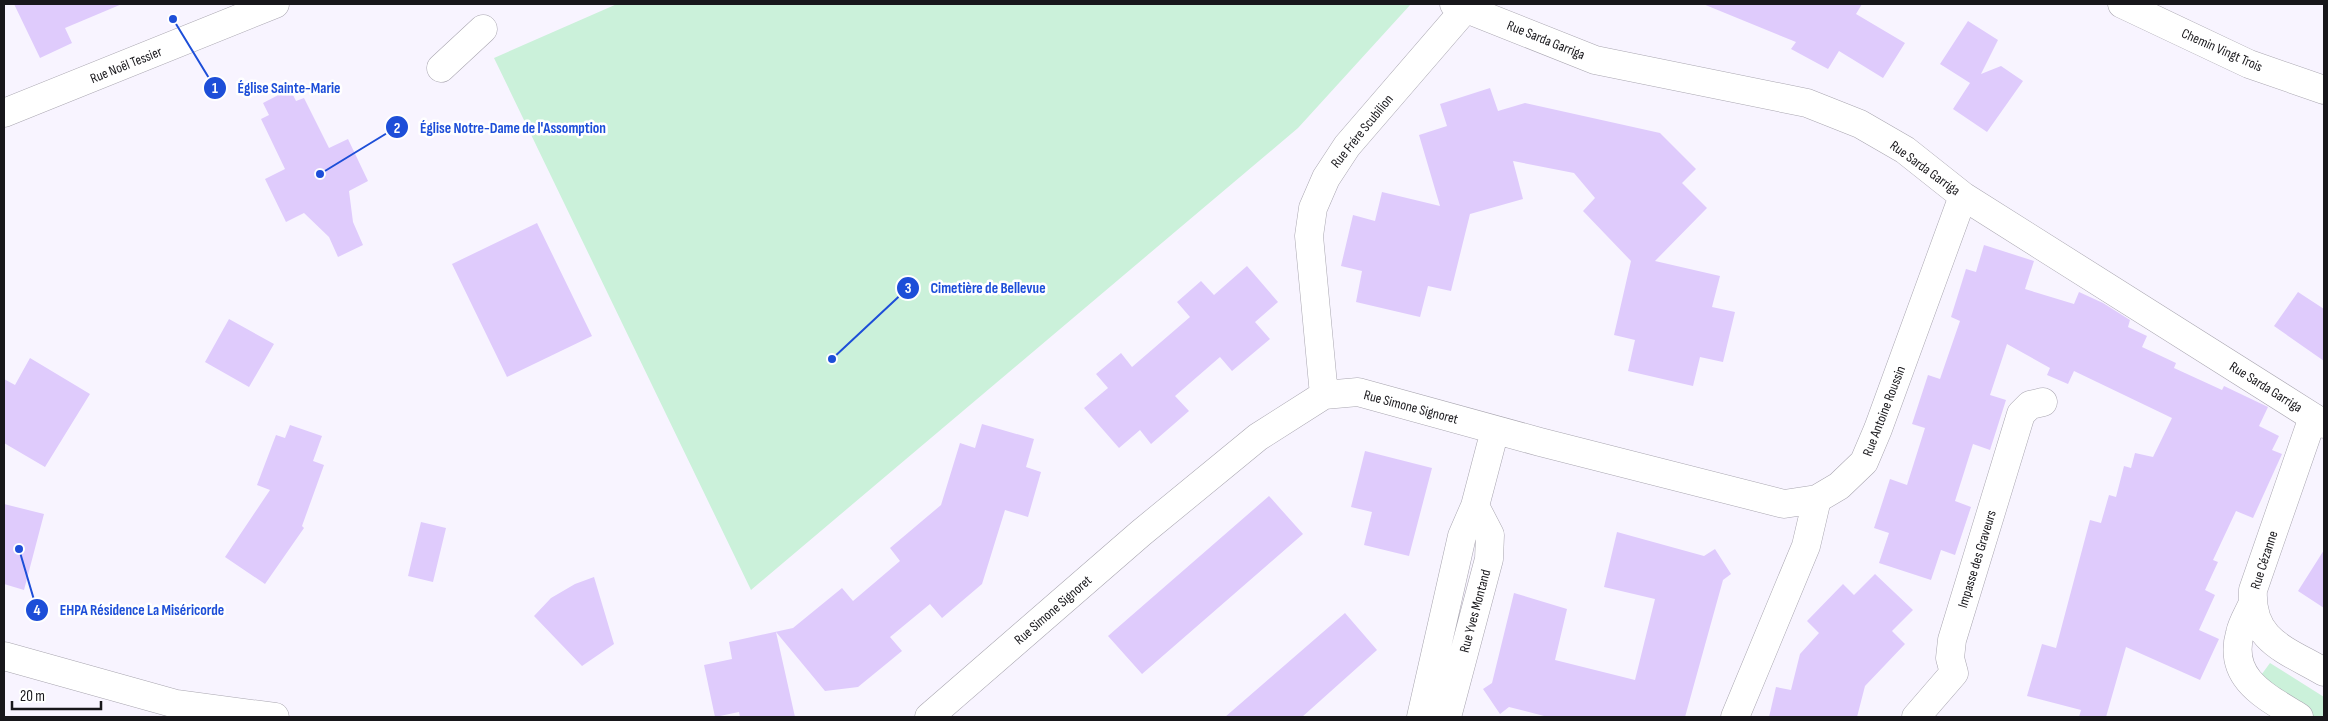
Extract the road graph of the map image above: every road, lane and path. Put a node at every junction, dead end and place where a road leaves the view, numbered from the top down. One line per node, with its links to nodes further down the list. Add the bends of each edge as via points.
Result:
1 (275, 4): 7 (street, Rue Noël Tessier)
2 (2122, 4): 6 (street, Chemin Vingt Trois, via 2249,64)
3 (1460, 6): 8 (street, Rue Sarda Garriga, via 1595,60 1807,103 1860,124 1905,150); 9 (street, Rue Frére Scubilion, via 1347,146 1326,178 1313,208 1309,236)
4 (483, 29): 5 (street)
5 (441, 68)
6 (2324, 90)
7 (4, 113)
8 (1963, 196): 11 (street, Rue Sarda Garriga); 13 (street, Rue Antoine Roussin, via 1864,462 1839,486)
9 (1324, 395): 12 (street, Rue Simone Signoret, via 1358,392); 19 (street, Rue Simone Signoret, via 1258,437)
10 (2043, 402): 23 (street, Impasse des Graveurs, via 2030,405 2021,414 1952,640 1950,658 1954,673)
11 (2318, 421): 15 (street, Rue Cézanne, via 2253,590)
12 (1495, 430): 13 (street, Rue Simone Signoret, via 1784,504); 14 (street, Rue Yves Montand)
13 (1817, 499): 22 (street, via 1806,546)
14 (1475, 506): 20 (street, Rue Yves Montand, via 1462,536); 21 (street, Rue Yves Montand, via 1490,535 1489,559)
15 (2252, 605): 17 (street, Rue Cézanne, via 2260,629 2268,639); 24 (street, via 2240,634 2238,655 2244,675 2255,690)
16 (4, 656): 18 (street, via 176,704)
17 (2324, 672)
18 (275, 717)
19 (928, 717)
20 (1421, 717)
21 (1447, 717)
22 (1735, 717)
23 (1916, 717)
24 (2299, 717)

